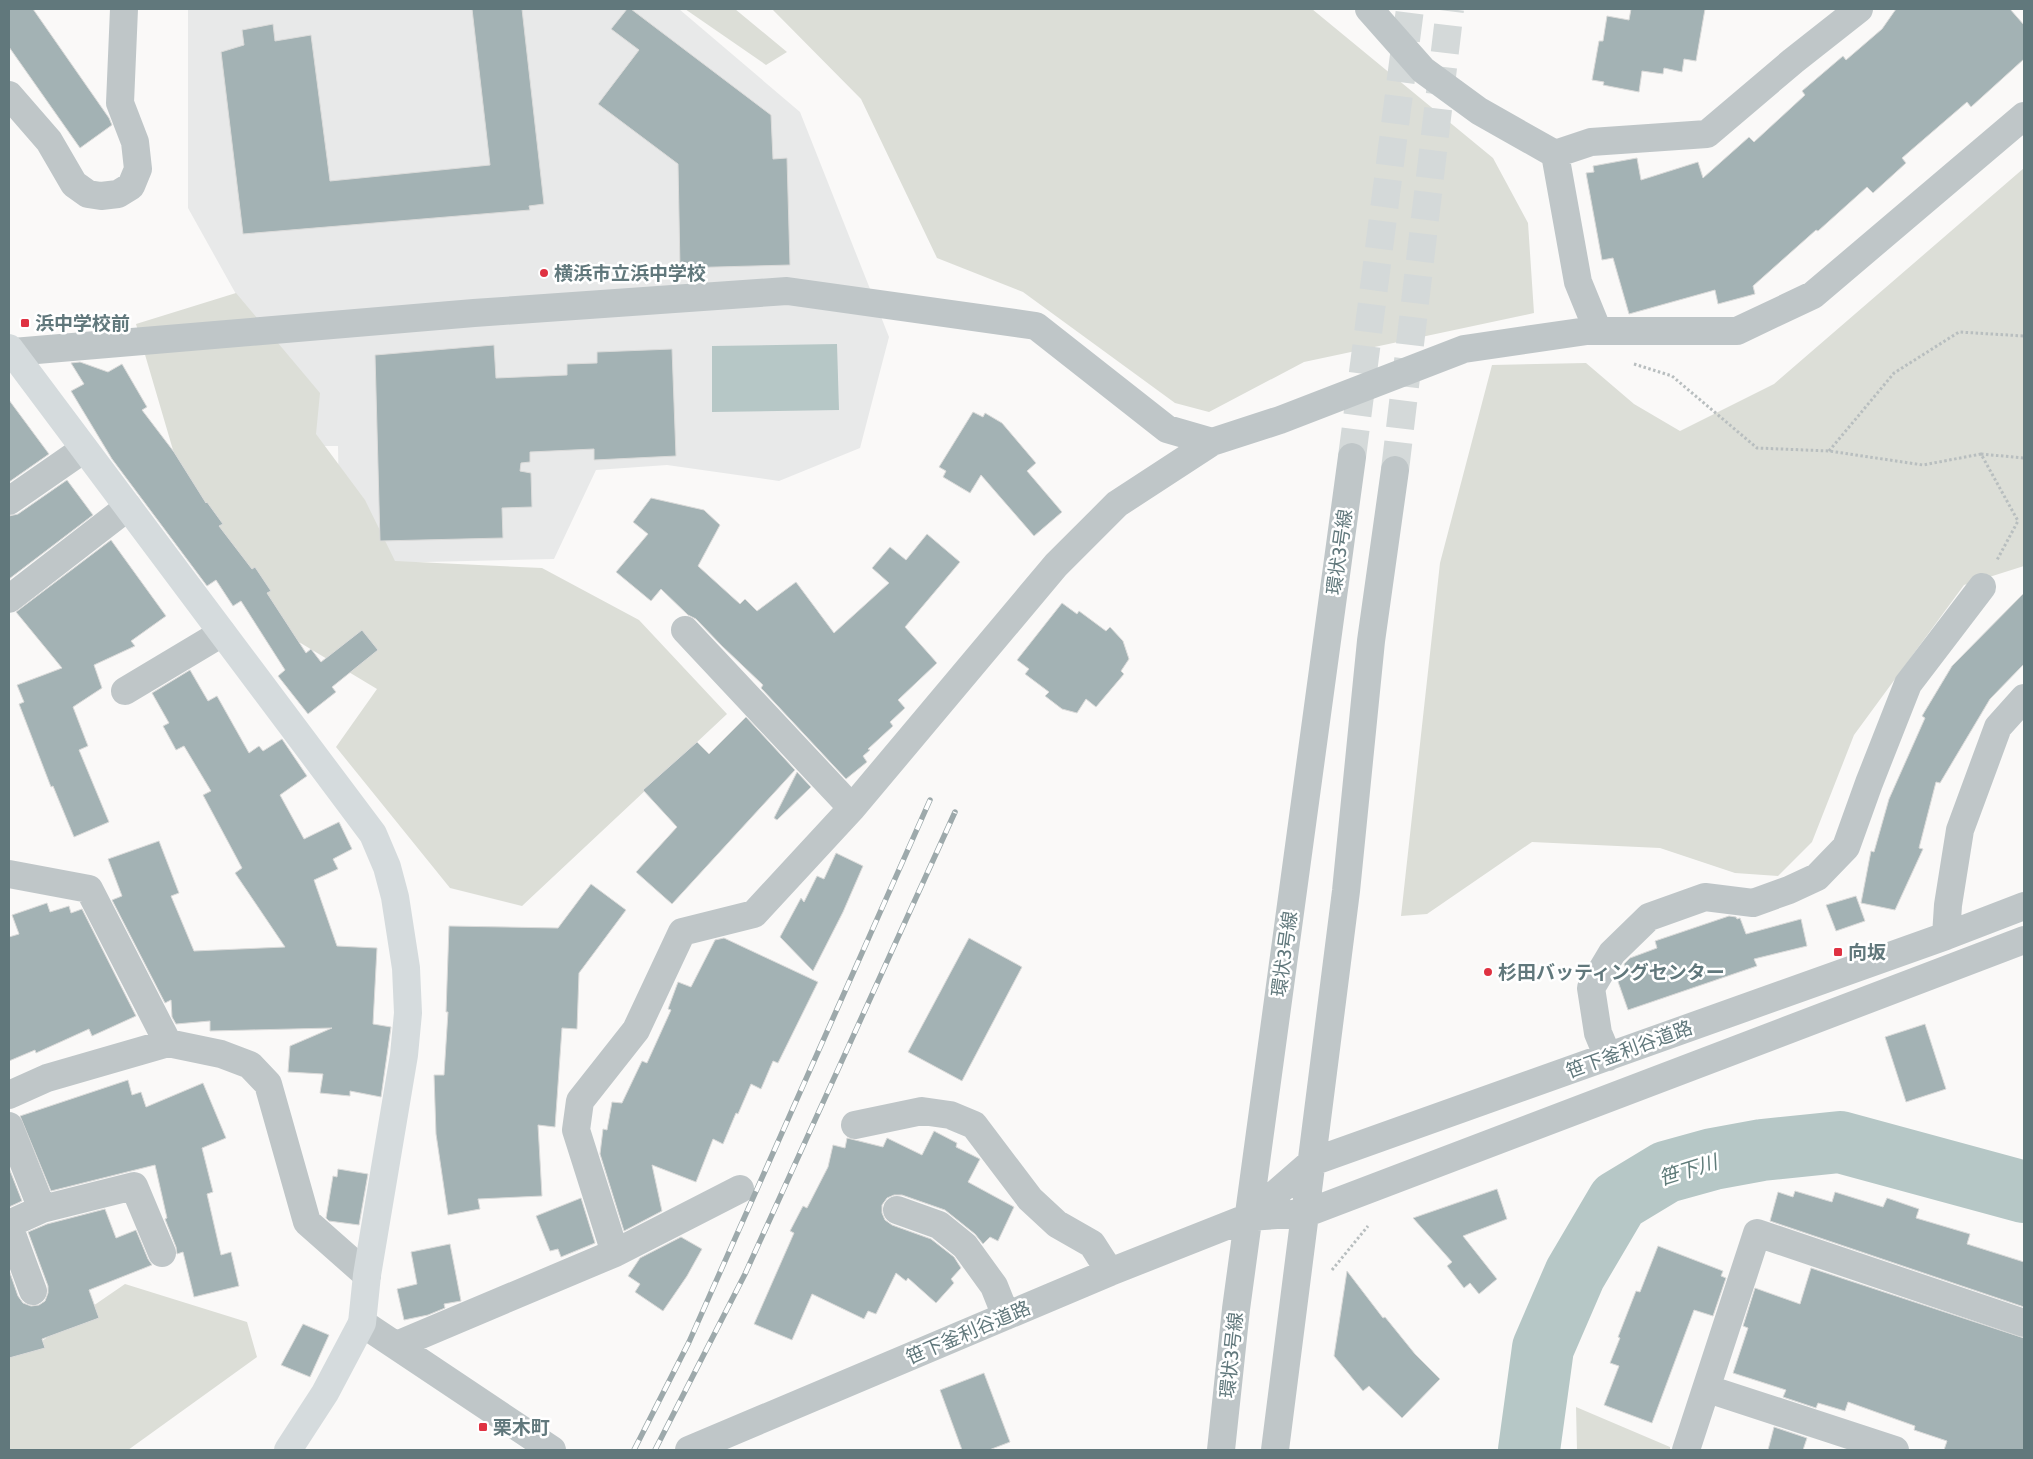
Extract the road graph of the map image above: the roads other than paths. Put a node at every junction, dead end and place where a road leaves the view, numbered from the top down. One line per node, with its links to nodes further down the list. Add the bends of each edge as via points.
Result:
1 (124, 9): 4 (street, via 120,103 135,142 138,169 131,186 118,194 101,196 88,194 74,184 49,141)
2 (1369, 9): 6 (street, via 1423,70 1479,112)
3 (1859, 9): 6 (street, via 1707,134 1591,142)
4 (9, 95)
5 (2024, 116): 7 (street, via 1813,295 1737,331)
6 (1555, 154): 7 (street, via 1578,282)
7 (1598, 331): 9 (street, via 1464,349 1280,420)
8 (11, 350): 9 (street, via 787,291 1036,326 1167,429); 10 (main road)
9 (1212, 442): 21 (street, via 1117,504 1056,565)
10 (84, 449): 13 (street); 14 (main road)
11 (1352, 457): 36 (street, 環状3号線)
12 (1395, 470): 31 (street)
13 (9, 501)
14 (128, 507): 16 (street); 18 (main road)
15 (1982, 587): 27 (street, via 1908,684 1846,847 1817,877 1753,903 1705,897 1649,917 1612,953 1591,988 1598,1033)
16 (9, 600)
17 (685, 630): 21 (street)
18 (222, 633): 19 (street); 41 (main road, via 373,834 395,897 406,968 408,1013 404,1056)
19 (124, 691)
20 (2024, 698): 24 (street, via 1998,727 1960,830)
21 (852, 808): 38 (street, via 754,914 682,932 636,1030 580,1101 576,1130)
22 (9, 874): 26 (street, via 89,889)
23 (2024, 906): 24 (street, 笹下釜利谷道路)
24 (1946, 936): 27 (street, 笹下釜利谷道路)
25 (2024, 940): 35 (street, 笹下釜利谷道路)
26 (168, 1043): 28 (street, via 47,1078); 41 (street, via 221,1054 250,1065 268,1084 307,1222)
27 (1608, 1057): 31 (street, 笹下釜利谷道路)
28 (9, 1095)
29 (855, 1125): 40 (street, via 922,1111 950,1115 974,1125 1030,1199 1057,1224 1092,1244)
30 (9, 1126): 33 (street)
31 (1312, 1162): 35 (street); 36 (street, 笹下釜利谷道路)
32 (740, 1189): 38 (street)
33 (42, 1210): 37 (street); 39 (street, via 134,1186)
34 (897, 1210): 43 (street, via 939,1225 965,1246 994,1286)
35 (1307, 1213): 36 (street, 笹下釜利谷道路); 52 (street)
36 (1249, 1217): 40 (street, 笹下釜利谷道路); 51 (street, 環状3号線)
37 (9, 1225): 42 (street)
38 (614, 1252): 46 (street)
39 (162, 1253)
40 (1110, 1272): 43 (street, 笹下釜利谷道路)
41 (367, 1275): 44 (main road)
42 (33, 1291)
43 (1006, 1316): 50 (street, 笹下釜利谷道路)
44 (362, 1323): 46 (street); 48 (main road, via 326,1393)
45 (2024, 1323): 47 (street, via 1757,1233)
46 (396, 1345): 49 (street)
47 (1708, 1389): 53 (street); 54 (street)
48 (288, 1450)
49 (552, 1450)
50 (689, 1450)
51 (1221, 1450)
52 (1275, 1450)
53 (1686, 1450)
54 (1896, 1450)

